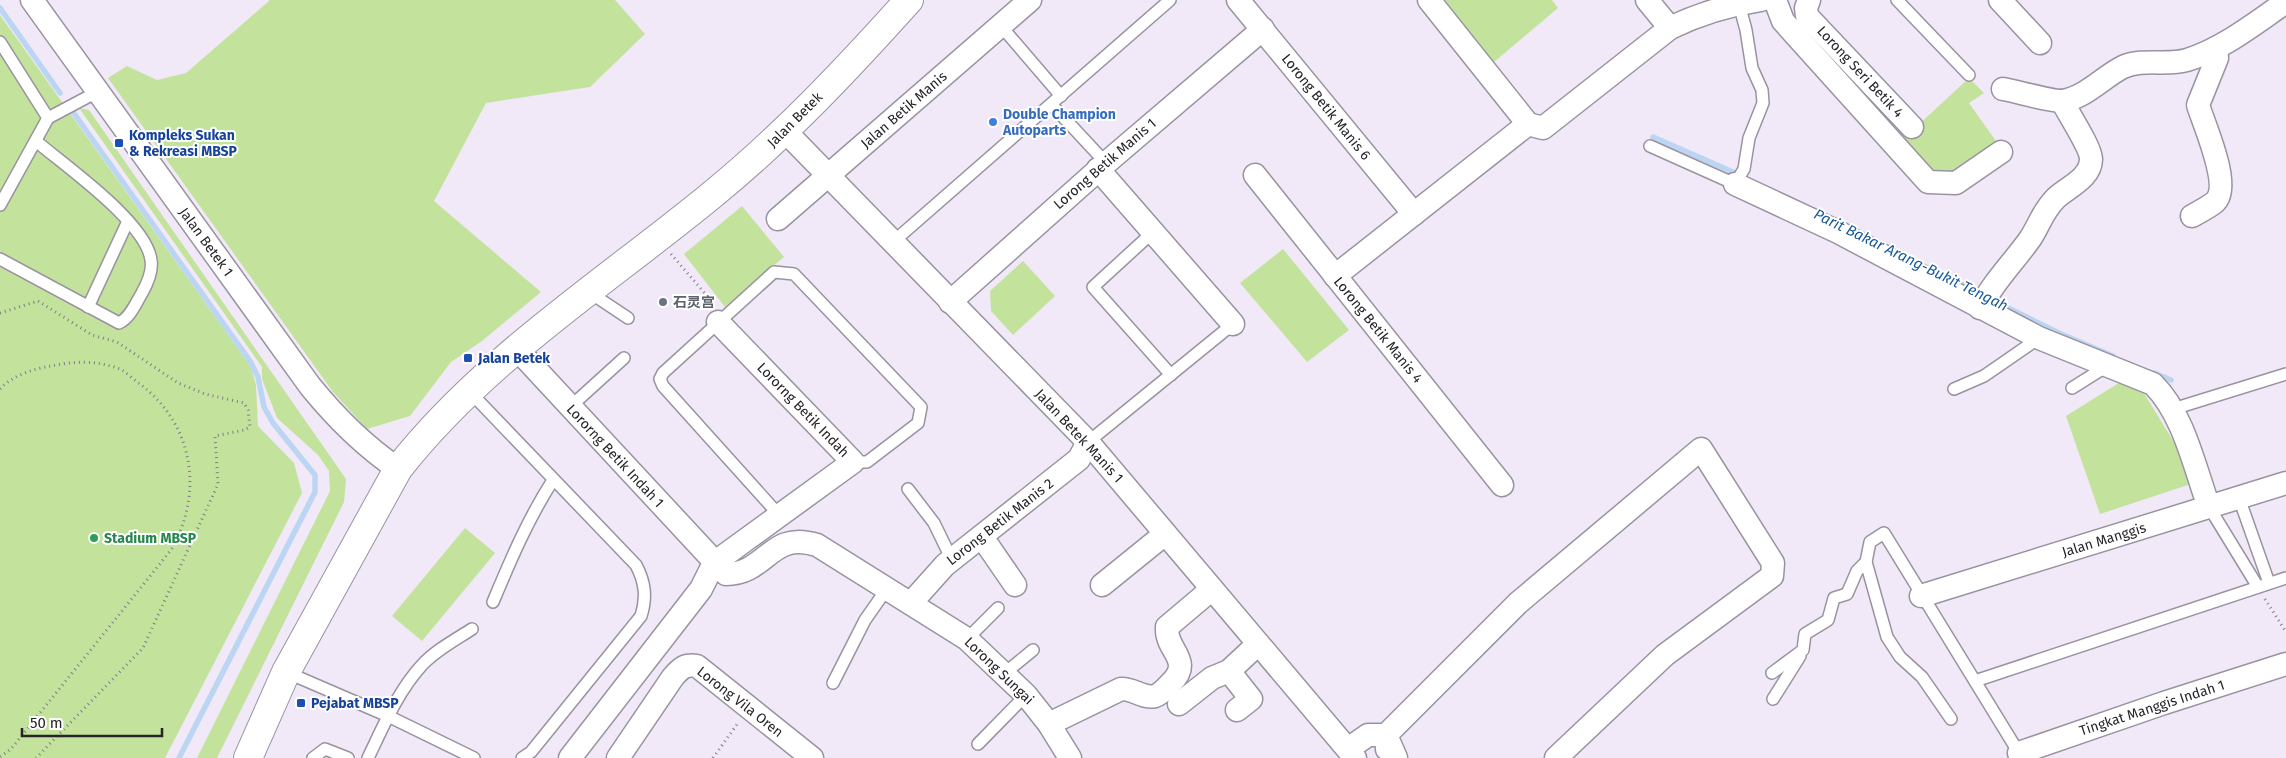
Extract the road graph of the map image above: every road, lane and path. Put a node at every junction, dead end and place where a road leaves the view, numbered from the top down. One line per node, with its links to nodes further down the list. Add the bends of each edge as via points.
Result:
1 (32, 0): 23 (street, Jalan Betek 1)
2 (909, 0): 30 (street, Jalan Betek)
3 (1030, 0): 15 (street, Jalan Betik Manis)
4 (1170, 0): 24 (lane)
5 (1238, 0): 17 (street, Lorong Betik Manis 6)
6 (1429, 0): 28 (street)
7 (1647, 0): 16 (street)
8 (1761, 0): 13 (street)
9 (1775, 0): 33 (street, via 1782,20 1928,182 1956,183)
10 (1897, 0): 21 (lane)
11 (2000, 0): 19 (street)
12 (2286, 2): 20 (street)
13 (1739, 4): 16 (street, via 1691,18); 37 (lane, via 1752,68 1762,90 1763,102 1749,138)
14 (1808, 8): 29 (street, Lorong Seri Betik 4)
15 (1001, 26): 24 (lane); 36 (street, Jalan Betik Manis)
16 (1670, 28): 28 (street, via 1543,128)
17 (1263, 30): 34 (street, Lorong Betik Manis 1); 39 (street, Lorong Betik Manis 6)
18 (0, 42): 27 (lane)
19 (2040, 43)
20 (2216, 48): 25 (street, via 2187,60 2142,62 2124,67 2087,91); 40 (street, via 2217,58 2198,105 2218,165 2222,188 2216,201)
21 (1969, 75)
22 (2003, 88): 25 (street)
23 (97, 92): 27 (lane); 70 (street, Jalan Betek 1, via 310,386 346,427 379,457)
24 (1061, 96): 26 (lane)
25 (2062, 101): 49 (street, via 2088,147 2092,158 2090,167 2044,211 2031,238)
26 (1052, 105): 34 (lane); 45 (lane)
27 (48, 118): 31 (lane)
28 (1528, 124): 39 (street)
29 (1912, 127)
30 (784, 130): 36 (street, Jalan Betek Manis 1); 44 (street, Jalan Betek, via 735,176)
31 (36, 141): 38 (lane); 42 (lane)
32 (1650, 146): 37 (lane)
33 (2000, 152)
34 (1102, 166): 43 (street); 50 (street, Lorong Betik Manis 1)
35 (1255, 175): 47 (street, Lorong Betik Manis 4)
36 (827, 176): 41 (street, Jalan Betik Manis); 45 (street, Jalan Betek Manis 1)
37 (1740, 177): 49 (street, via 1838,232)
38 (0, 205)
39 (1414, 214): 47 (street)
40 (2192, 216)
41 (778, 219)
42 (128, 221): 51 (lane); 51 (lane, via 151,260 146,286 126,318 119,323)
43 (1153, 232): 55 (street); 61 (lane, via 1093,287)
44 (658, 238): 48 (street, Jalan Betek); 54 (path, via 721,312)
45 (893, 242): 50 (street, Jalan Betek Manis 1)
46 (0, 259): 51 (lane)
47 (1335, 276): 73 (street, Lorong Betik Manis 4)
48 (589, 292): 53 (lane); 57 (street, Jalan Betek)
49 (1986, 298): 56 (street)
50 (950, 302): 68 (street, Jalan Betek Manis 1)
51 (88, 307)
52 (0, 313): 119 (path, via 38,301 92,335 116,342 178,383 204,394 244,403 250,420 250,427 244,430 215,436 218,484 143,648)
53 (628, 318)
54 (718, 322): 69 (street, Lororng Betik Indah); 69 (lane, via 774,272 794,274 921,407 918,423 867,462); 77 (lane, via 660,379)
55 (1234, 324): 61 (lane)
56 (2039, 338): 59 (street); 64 (lane, via 1984,376)
57 (516, 348): 65 (street, Jalan Betek); 66 (street, Lororng Betik Indah 1)
58 (624, 358): 66 (lane)
59 (2107, 366): 62 (lane); 67 (street, via 2153,384 2167,398)
60 (2286, 374): 67 (lane)
61 (1171, 375): 68 (lane)
62 (2072, 388)
63 (0, 389): 118 (path, via 29,370 61,364 92,362 122,370 151,393 174,420 185,446 190,475 182,530 171,550 11,749)
64 (1954, 389)
65 (470, 392): 70 (street, Jalan Betek); 71 (lane)
66 (570, 407): 82 (street, Lororng Betik Indah 1)
67 (2173, 410): 76 (street)
68 (1088, 442): 78 (street, Jalan Betek Manis 1); 79 (street, Lorong Betik Manis 2, via 1079,459)
69 (853, 462): 77 (street, Lororng Betik Indah)
70 (398, 469): 101 (street, Jalan Betek)
71 (553, 480): 90 (lane, via 513,553); 125 (lane, via 636,565 642,576 645,604 641,616 531,752)
72 (2286, 483): 75 (street, Jalan Manggis)
73 (1502, 485)
74 (908, 489): 80 (lane, via 934,523)
75 (2239, 498): 76 (street, Jalan Manggis); 86 (lane)
76 (2209, 507): 86 (lane); 89 (street, Jalan Manggis)
77 (779, 516): 82 (street, Lororng Betik Indah)
78 (1165, 534): 85 (street); 87 (street, Jalan Betek Manis 1)
79 (982, 537): 80 (street, Lorong Betik Manis 2); 84 (street)
80 (952, 560): 91 (street, Lorong Betik Manis 2)
81 (1866, 562): 89 (lane, via 1870,542 1884,533); 98 (lane, via 1857,571 1847,594 1834,598 1828,620 1805,634); 112 (lane, via 1887,637 1900,657 1922,677)
82 (714, 563): 88 (street, Lororng Betik Indah 1, via 726,574 740,574 777,548 802,540 818,545); 126 (street, via 701,589)
83 (2286, 578): 86 (lane)
84 (1015, 585)
85 (1102, 585)
86 (2264, 585): 94 (path); 104 (lane)
87 (1212, 589): 96 (street, Jalan Betek Manis 1); 113 (street, via 1167,627 1166,633 1181,664 1180,672 1161,693 1148,696 1130,688 1121,689)
88 (886, 590): 91 (street, Lorong Sungai); 105 (lane, via 865,620)
89 (1922, 596): 104 (lane)
90 (493, 602)
91 (911, 602): 95 (street, Lorong Sungai)
92 (998, 608): 95 (lane)
93 (472, 629): 111 (lane, via 422,664)
94 (2286, 632)
95 (967, 639): 102 (street, Lorong Sungai)
96 (1258, 644): 100 (street); 117 (street, Jalan Betek Manis 1)
97 (1033, 650): 102 (lane)
98 (1803, 650): 103 (lane); 107 (lane)
99 (2286, 664): 116 (street, Tingkat Manggis Indah 1)
100 (1229, 671): 108 (street, via 1212,678); 110 (street, via 1251,698)
101 (286, 672): 111 (lane); 120 (street, Jalan Betek)
102 (1005, 673): 106 (street, Lorong Sungai)
103 (1772, 673)
104 (1975, 681): 116 (lane)
105 (833, 683)
106 (1026, 695): 113 (street, Lorong Sungai); 115 (lane)
107 (1773, 699)
108 (1179, 704)
109 (749, 709): 127 (street, Lorong Vila Oren, via 697,666 688,665 672,677); 128 (path); 129 (street, Lorong Vila Oren)
110 (1237, 710)
111 (388, 716): 123 (lane); 124 (lane)
112 (1952, 719)
113 (1049, 724): 130 (street, Lorong Sungai)
114 (1386, 735): 117 (street, via 1368,735); 131 (street); 132 (street); 133 (street, via 1518,603 1701,449 1773,563 1772,576 1665,655)
115 (978, 744)
116 (2019, 753)
117 (1352, 754)
118 (0, 757)
119 (36, 758)
120 (248, 758)
121 (313, 758): 122 (lane, via 325,749)
122 (348, 758)
123 (368, 758)
124 (474, 758)
125 (522, 758)
126 (570, 758)
127 (618, 758)
128 (713, 758)
129 (812, 758)
130 (1070, 758)
131 (1388, 758)
132 (1396, 758)
133 (1556, 758)

